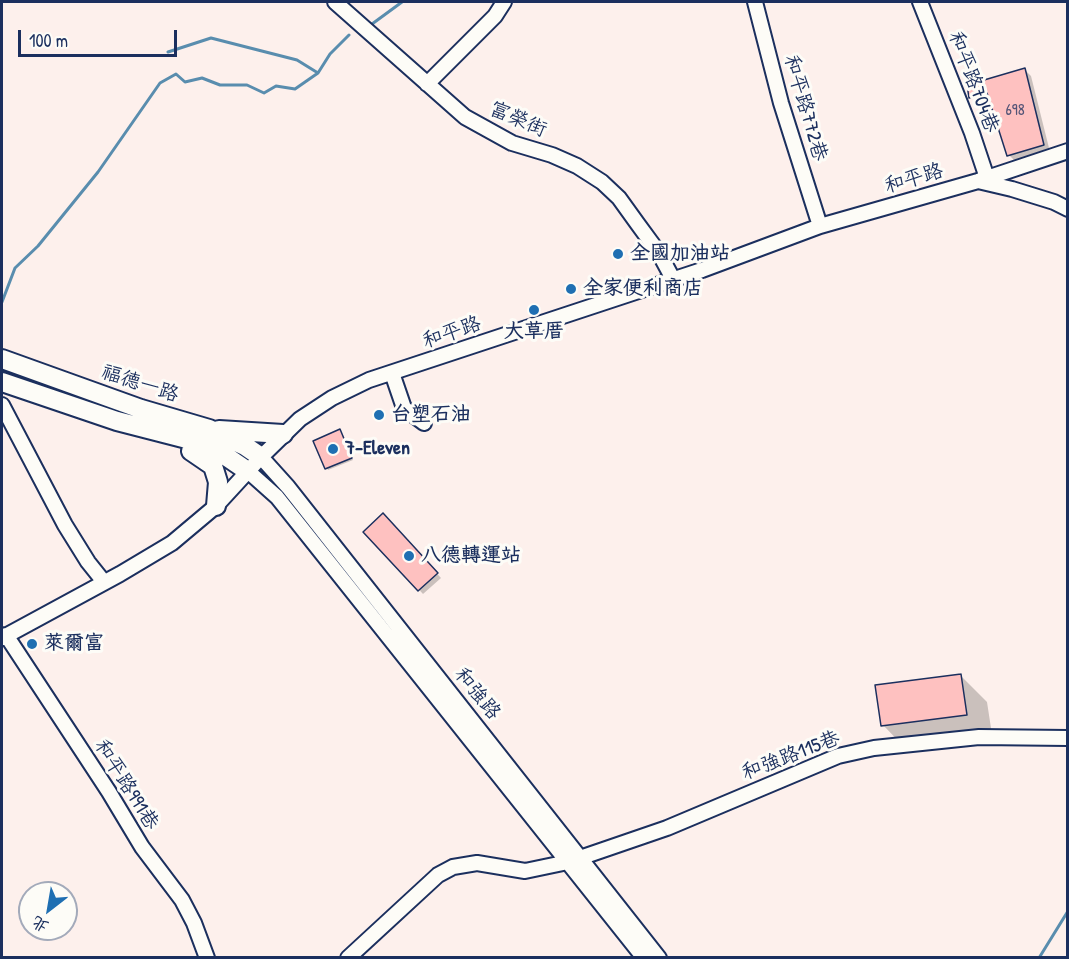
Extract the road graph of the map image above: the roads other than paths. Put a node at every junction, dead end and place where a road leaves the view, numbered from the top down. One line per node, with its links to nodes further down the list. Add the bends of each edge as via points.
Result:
1 (335, 2): 5 (street, 富榮街)
2 (504, 2): 5 (street, via 495,16)
3 (755, 2): 9 (street, 和平路772巷, via 781,103)
4 (920, 2): 7 (street, 和平路704巷, via 972,133)
5 (426, 84): 10 (street, 富榮街, via 488,131 577,166 602,182 631,214)
6 (1068, 151): 7 (street, 和平路)
7 (983, 180): 8 (street); 9 (street, 和平路)
8 (1068, 209)
9 (820, 226): 10 (street, 和平路)
10 (673, 279): 12 (street, 和平路)
11 (2, 359): 17 (main road, 福德一路)
12 (392, 373): 16 (street, via 404,408); 18 (street, 和平路, via 332,398)
13 (2, 382): 15 (main road, 福德一路)
14 (2, 405): 22 (street, via 65,525)
15 (117, 421): 20 (main road, 福德一路, via 187,440); 21 (main road, via 187,448 213,466 218,482)
16 (424, 423)
17 (209, 429): 18 (main road); 19 (main road, 福德一路)
18 (283, 434): 19 (street, 和平路)
19 (261, 457): 20 (street, 和平路); 25 (street, 和強路)
20 (249, 472): 21 (street, 和平路); 25 (street, 和強路, via 277,497)
21 (216, 506): 22 (street, 和平路, via 172,543)
22 (104, 582): 23 (street, 和平路)
23 (4, 636): 26 (street, 和平路991巷, via 148,855 182,900)
24 (1068, 738): 25 (street, 和強路115巷, via 979,738 874,748 838,756 667,828)
25 (575, 860): 27 (street, 和強路115巷, via 525,871 477,863 453,867 438,875); 28 (street, 和強路); 29 (street, 和強路)
26 (207, 957)
27 (348, 957)
28 (644, 957)
29 (659, 957)

